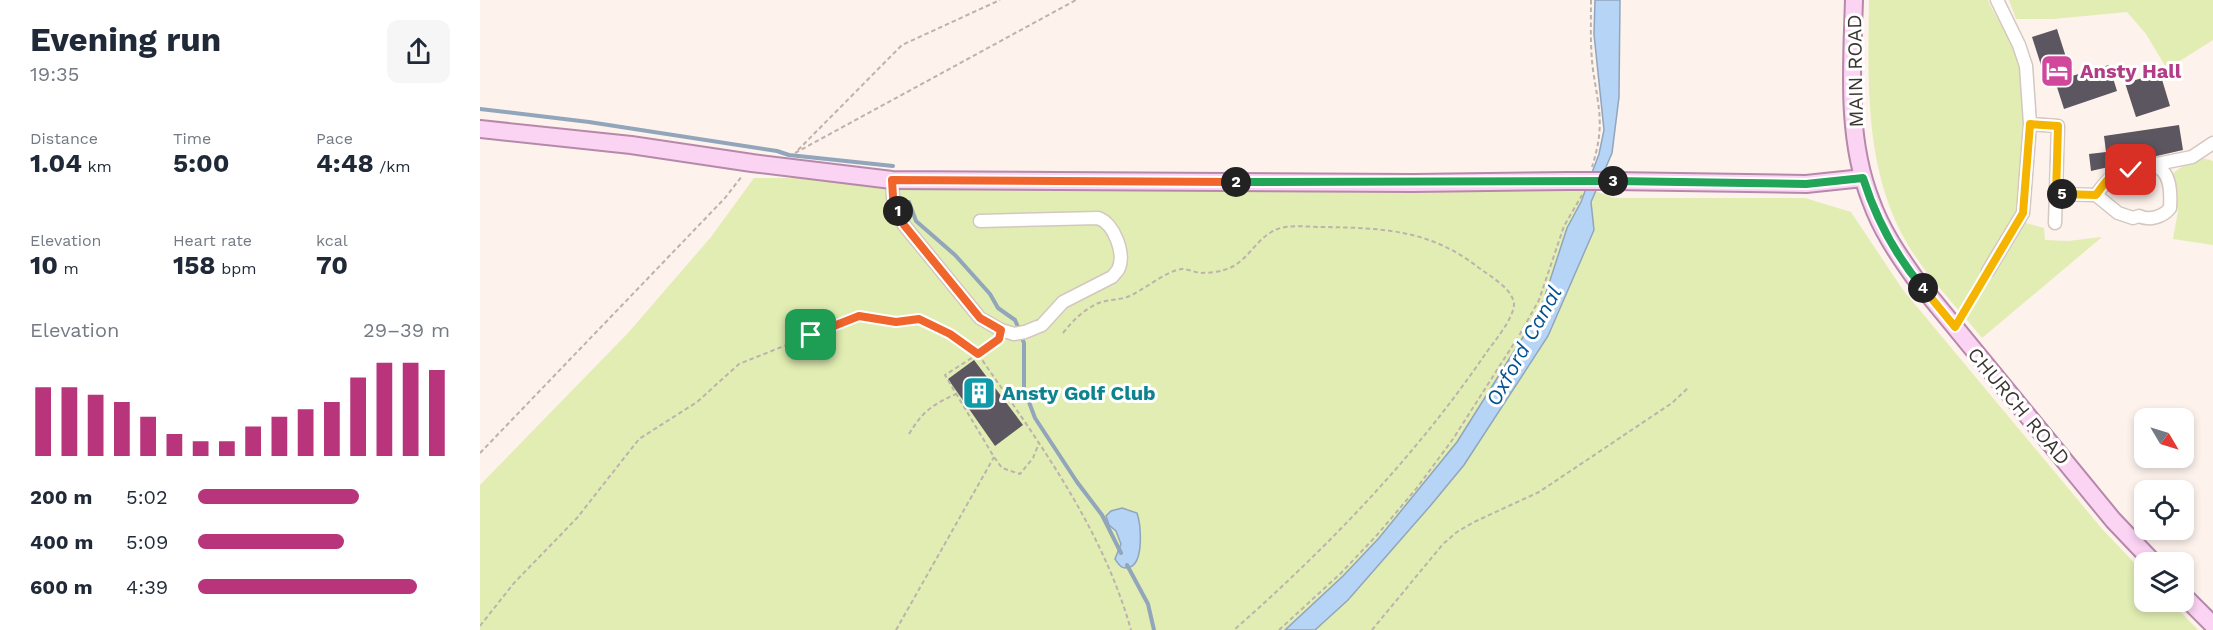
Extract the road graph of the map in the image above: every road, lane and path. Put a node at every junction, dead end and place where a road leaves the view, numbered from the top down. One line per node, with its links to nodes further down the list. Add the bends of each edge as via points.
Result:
1 (1000, 0): 2 (path, via 902,45 795,153)
2 (1076, 0)
3 (1591, 0): 11 (path, via 1593,69 1601,129)
4 (1854, 0): 12 (main road, MAIN ROAD, via 1852,112)
5 (1996, 0): 6 (lane, via 2026,66)
6 (2030, 124): 15 (lane, via 2058,126); 19 (lane, via 2023,213)
7 (480, 129): 9 (main road)
8 (2213, 143): 10 (lane, via 2192,157)
9 (752, 164): 13 (main road); 28 (path, via 725,198)
10 (2152, 165): 16 (lane, via 2115,172); 16 (lane, via 2164,171 2167,178 2170,208 2166,213 2133,218 2118,213)
11 (1589, 173)
12 (1863, 178): 13 (main road, bridge, via 1806,184); 20 (main road, CHURCH ROAD, via 1895,251)
13 (892, 180): 21 (lane, via 893,197 904,225 980,318)
14 (1583, 192): 37 (path, via 1564,226 1539,300 1454,439 1377,535)
15 (2056, 194): 16 (lane); 18 (lane)
16 (2096, 195)
17 (980, 221): 21 (lane, via 1098,218 1110,226 1113,234 1120,260 1112,277 1071,296 1042,325)
18 (2055, 223)
19 (1988, 271): 20 (path)
20 (1955, 327): 30 (main road, CHURCH ROAD)
21 (1013, 332): 23 (path)
22 (1063, 333): 36 (path, via 1093,305 1125,297 1170,273 1235,267 1262,238 1281,227 1388,229 1422,237 1454,250 1512,297 1514,306 1504,327 1408,455 1325,545)
23 (978, 354): 25 (path, via 945,375); 27 (path); 33 (path, via 919,319 896,322 859,316 739,364 697,402 639,439 577,518 514,583)
24 (1688, 388): 38 (path, via 1672,403 1539,492 1457,532)
25 (956, 394): 26 (path, via 925,411); 29 (path)
26 (909, 434)
27 (1039, 443): 29 (path, via 1020,474 1002,468); 35 (path, via 1071,492 1103,554)
28 (480, 453)
29 (994, 458): 34 (path)
30 (2143, 552)
31 (2194, 606): 32 (main road)
32 (2213, 625)
33 (480, 626)
34 (896, 630)
35 (1131, 630)
36 (1234, 630)
37 (1279, 630)
38 (1372, 630)

